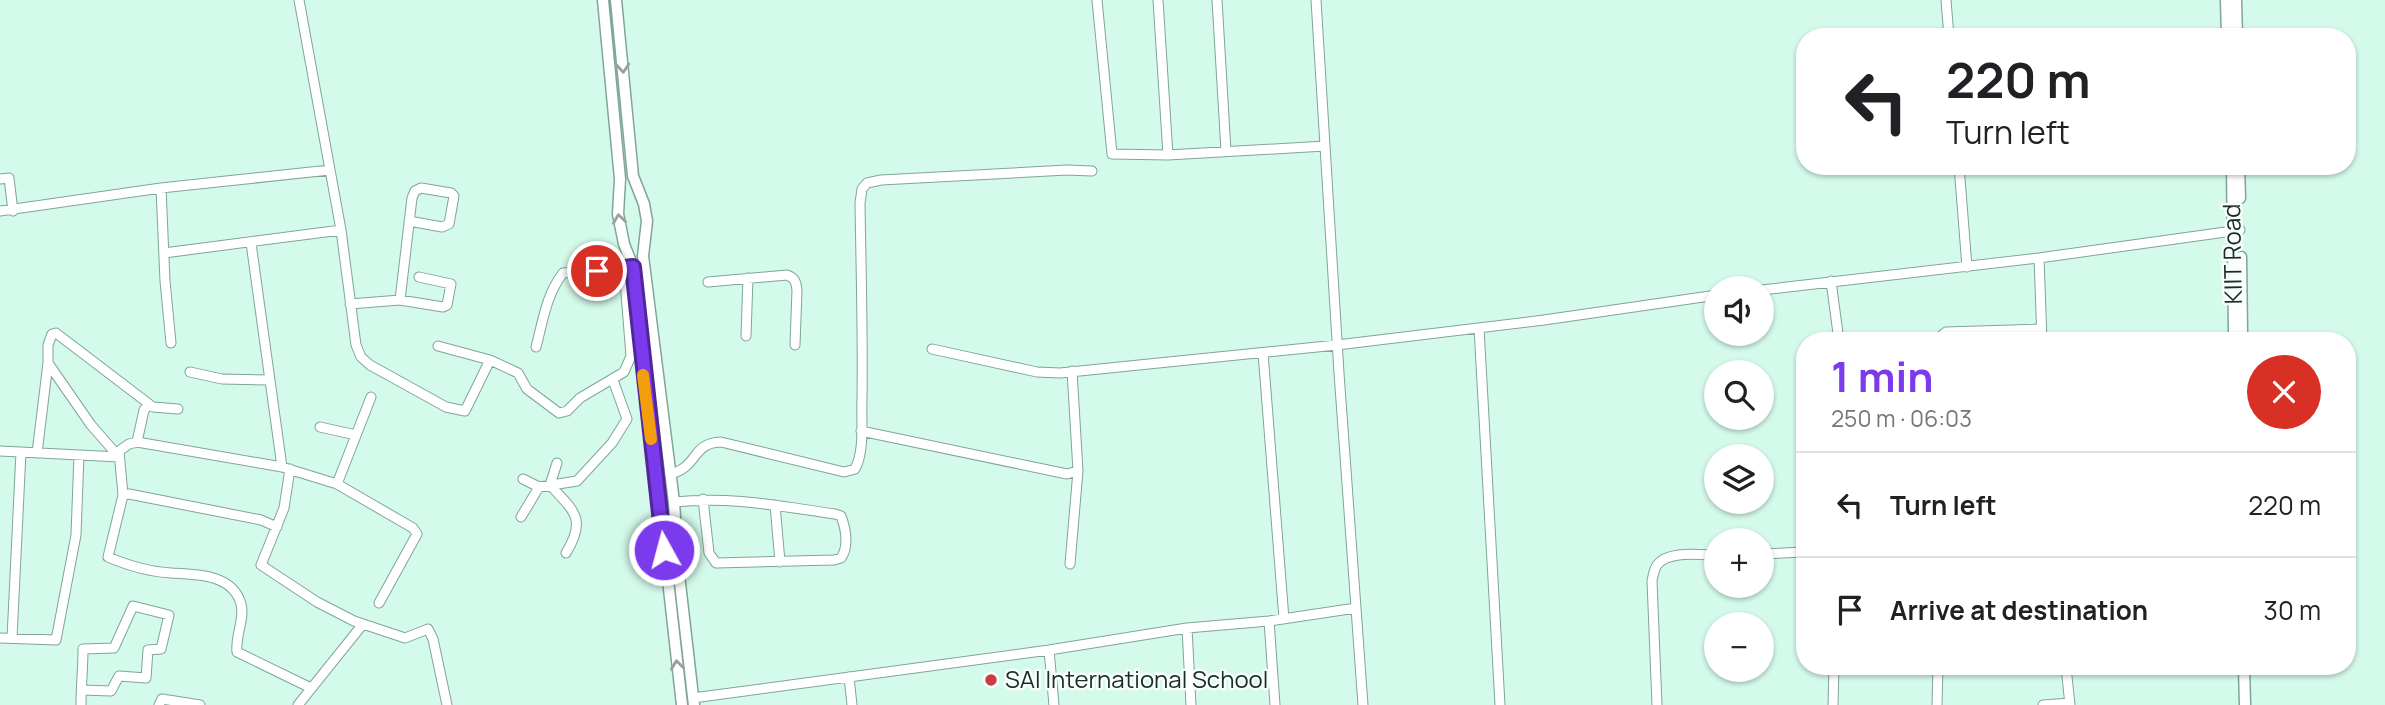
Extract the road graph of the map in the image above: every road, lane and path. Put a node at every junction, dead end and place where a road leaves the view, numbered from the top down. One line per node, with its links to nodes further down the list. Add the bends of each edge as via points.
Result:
1 (299, 0): 17 (street)
2 (603, 0): 24 (main road)
3 (616, 0): 22 (main road, one-way to 22)
4 (1097, 0): 16 (street, via 1112,155)
5 (1158, 0): 16 (street)
6 (1217, 0): 15 (street)
7 (1317, 0): 14 (street)
8 (1946, 0): 11 (street)
9 (2226, 0): 12 (main road)
10 (2236, 0): 13 (main road)
11 (1948, 28)
12 (2227, 28)
13 (2237, 28)
14 (1325, 146): 15 (street); 54 (street)
15 (1226, 151): 16 (street)
16 (1168, 155)
17 (330, 170): 25 (street); 29 (street)
18 (1092, 171): 69 (street, via 867,183 860,203)
19 (1960, 175): 36 (street)
20 (2233, 175): 30 (main road, KIIT Road)
21 (2239, 175): 30 (main road, KIIT Road)
22 (633, 176): 24 (main road); 33 (main road, via 647,220)
23 (0, 179): 27 (street, via 9,178)
24 (620, 179): 35 (main road, one-way to 24, via 618,214)
25 (160, 188): 27 (street); 32 (street)
26 (0, 211): 27 (street)
27 (13, 211)
28 (409, 221): 28 (street, via 442,227 449,224 454,196 421,188 415,191); 43 (street)
29 (341, 230): 31 (street); 44 (street)
30 (2237, 231): 34 (street); 50 (main road, KIIT Road)
31 (251, 243): 32 (street); 63 (street)
32 (164, 253): 52 (street)
33 (643, 256): 35 (main road); 80 (main road)
34 (2039, 258): 36 (street); 46 (street)
35 (629, 265): 56 (street, via 563,273 553,286); 64 (street, via 631,356 624,372); 103 (main road)
36 (1967, 267): 39 (street)
37 (419, 277): 43 (street, via 451,284 447,305)
38 (748, 278): 40 (street); 51 (street); 53 (street, via 787,275 796,281)
39 (1831, 281): 41 (street); 47 (street)
40 (708, 282)
41 (1774, 288)
42 (1704, 297): 45 (street)
43 (400, 300): 44 (street)
44 (350, 304): 59 (street, via 361,357 446,407 466,411)
45 (1479, 328): 54 (street); 128 (street)
46 (2041, 329): 48 (street); 49 (street)
47 (1838, 332)
48 (1946, 332)
49 (2041, 332)
50 (2242, 332)
51 (746, 336)
52 (171, 343)
53 (795, 345)
54 (1337, 345): 58 (street); 98 (street)
55 (438, 346): 59 (street)
56 (536, 347)
57 (932, 349): 61 (street, via 1037,372)
58 (1263, 353): 61 (street); 99 (street)
59 (490, 360): 64 (street, via 518,373 527,389 559,414)
60 (48, 363): 66 (street, via 49,338 61,334); 74 (street); 76 (street)
61 (1073, 372): 79 (street)
62 (190, 373): 63 (street)
63 (269, 380): 78 (street)
64 (613, 380): 83 (street, via 627,419 621,430 577,481)
65 (371, 397): 70 (street)
66 (149, 404): 67 (street); 71 (street)
67 (178, 409)
68 (320, 427): 70 (street)
69 (861, 431): 79 (street, via 1067,474); 80 (street, via 859,463 850,472 709,442 688,467)
70 (356, 435): 82 (street)
71 (138, 442): 76 (street, via 119,450); 78 (street)
72 (0, 451): 73 (street)
73 (20, 452): 74 (street); 106 (street)
74 (37, 453): 75 (street)
75 (79, 455): 76 (street); 106 (street, via 76,536 57,640)
76 (118, 457): 85 (street)
77 (557, 463): 83 (street)
78 (286, 468): 82 (street); 90 (street, via 289,486)
79 (1078, 471): 96 (street)
80 (670, 474): 87 (main road)
81 (523, 479): 84 (street)
82 (337, 484): 97 (street, via 417,534)
83 (551, 485): 84 (street); 92 (street, via 577,517 577,530)
84 (539, 487): 89 (street)
85 (123, 495): 90 (street, via 261,520); 113 (street, via 108,556 171,573 210,577 232,587 241,604 237,652)
86 (703, 499): 87 (street); 88 (street); 95 (street, via 709,553 716,563)
87 (674, 502): 102 (main road)
88 (775, 505): 95 (street); 95 (street, via 841,516 846,548 841,558 834,560)
89 (521, 517)
90 (277, 527): 101 (street, via 261,565 317,602)
91 (1796, 552): 93 (street)
92 (566, 553)
93 (1774, 553)
94 (1704, 555): 129 (street, via 1674,556 1655,567)
95 (780, 562)
96 (1070, 564)
97 (379, 603)
98 (1356, 608): 99 (street); 127 (street)
99 (1284, 619): 100 (street)
100 (1269, 621): 104 (street); 126 (street)
101 (363, 624): 113 (street); 121 (street, via 405,638 428,629)
102 (685, 624): 103 (main road); 115 (main road)
103 (673, 626): 122 (main road, one-way to 103)
104 (1187, 628): 107 (street); 125 (street)
105 (0, 638): 106 (street)
106 (12, 638)
107 (1049, 650): 112 (street); 124 (street)
108 (1834, 675): 130 (street)
109 (1938, 675): 131 (street)
110 (2067, 675): 116 (street)
111 (2244, 675): 133 (main road)
112 (849, 677): 115 (street); 123 (street)
113 (311, 688): 120 (street)
114 (82, 690): 114 (street, via 111,691 119,676 146,678 148,650 161,649 169,615 136,606 113,649 83,649); 117 (street)
115 (693, 701)
116 (2070, 704): 132 (street)
117 (82, 705)
118 (159, 705): 119 (street, via 162,699)
119 (200, 705)
120 (298, 705)
121 (447, 705)
122 (682, 705)
123 (852, 705)
124 (1054, 705)
125 (1191, 705)
126 (1275, 705)
127 (1363, 705)
128 (1500, 705)
129 (1657, 705)
130 (1833, 705)
131 (1937, 705)
132 (2043, 705)
133 (2245, 705)

